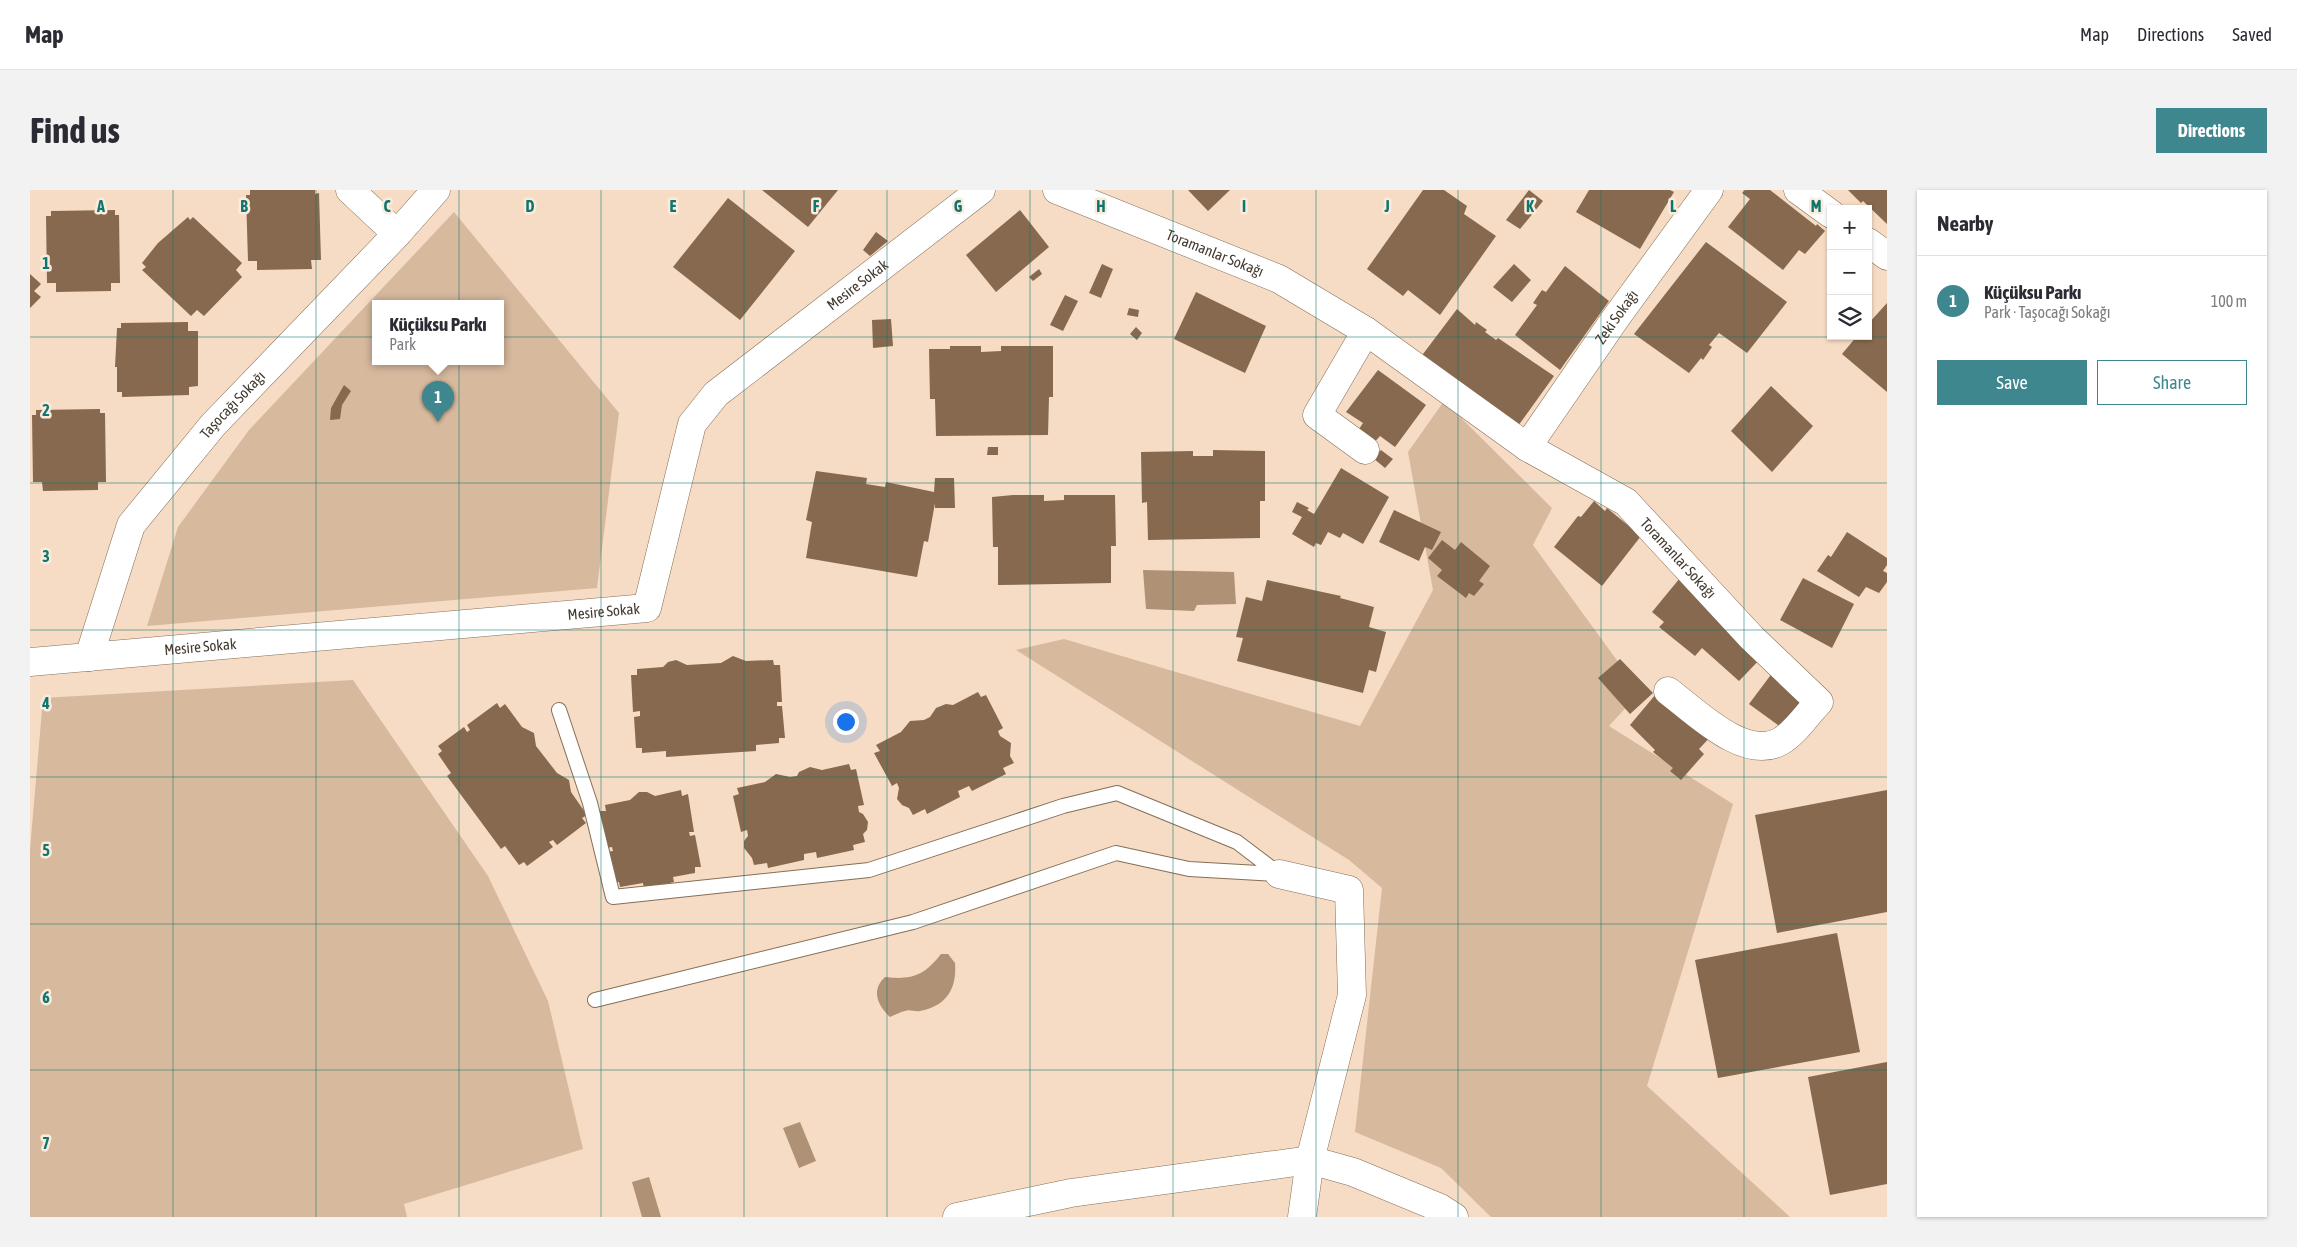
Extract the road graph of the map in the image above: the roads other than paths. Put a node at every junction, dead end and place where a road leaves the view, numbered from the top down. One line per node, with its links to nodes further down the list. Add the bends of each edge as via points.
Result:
1 (350, 190): 8 (street)
2 (436, 190): 8 (street, Taşocağı Sokağı)
3 (981, 190): 14 (street, Mesire Sokak, via 716,394 692,424 647,608)
4 (1056, 190): 11 (street, Toramanlar Sokağı, via 1279,279)
5 (1709, 190): 12 (street, Zeki Sokağı, via 1615,318)
6 (1798, 190): 7 (street)
7 (1827, 211)
8 (398, 234): 14 (street, Taşocağı Sokağı, via 213,425 132,525)
9 (1872, 245): 10 (street)
10 (1887, 256)
11 (1366, 330): 12 (street, Toramanlar Sokağı); 13 (street, via 1317,415)
12 (1527, 447): 16 (street, Toramanlar Sokağı, via 1626,502 1752,638 1819,702 1783,740 1766,748 1730,738)
13 (1365, 450)
14 (89, 657): 15 (street, Mesire Sokak)
15 (30, 662)
16 (1668, 691)
17 (559, 710): 18 (lane, via 590,803 613,896 869,870 1062,806 1117,793 1237,842)
18 (1279, 874): 19 (lane, via 1189,869 1116,853 913,922); 20 (street, via 1349,890 1352,995)
19 (595, 1000)
20 (1310, 1160): 21 (street); 23 (street); 24 (street, via 1353,1172 1440,1208)
21 (1068, 1205): 22 (street)
22 (957, 1217)
23 (1302, 1217)
24 (1454, 1217)

